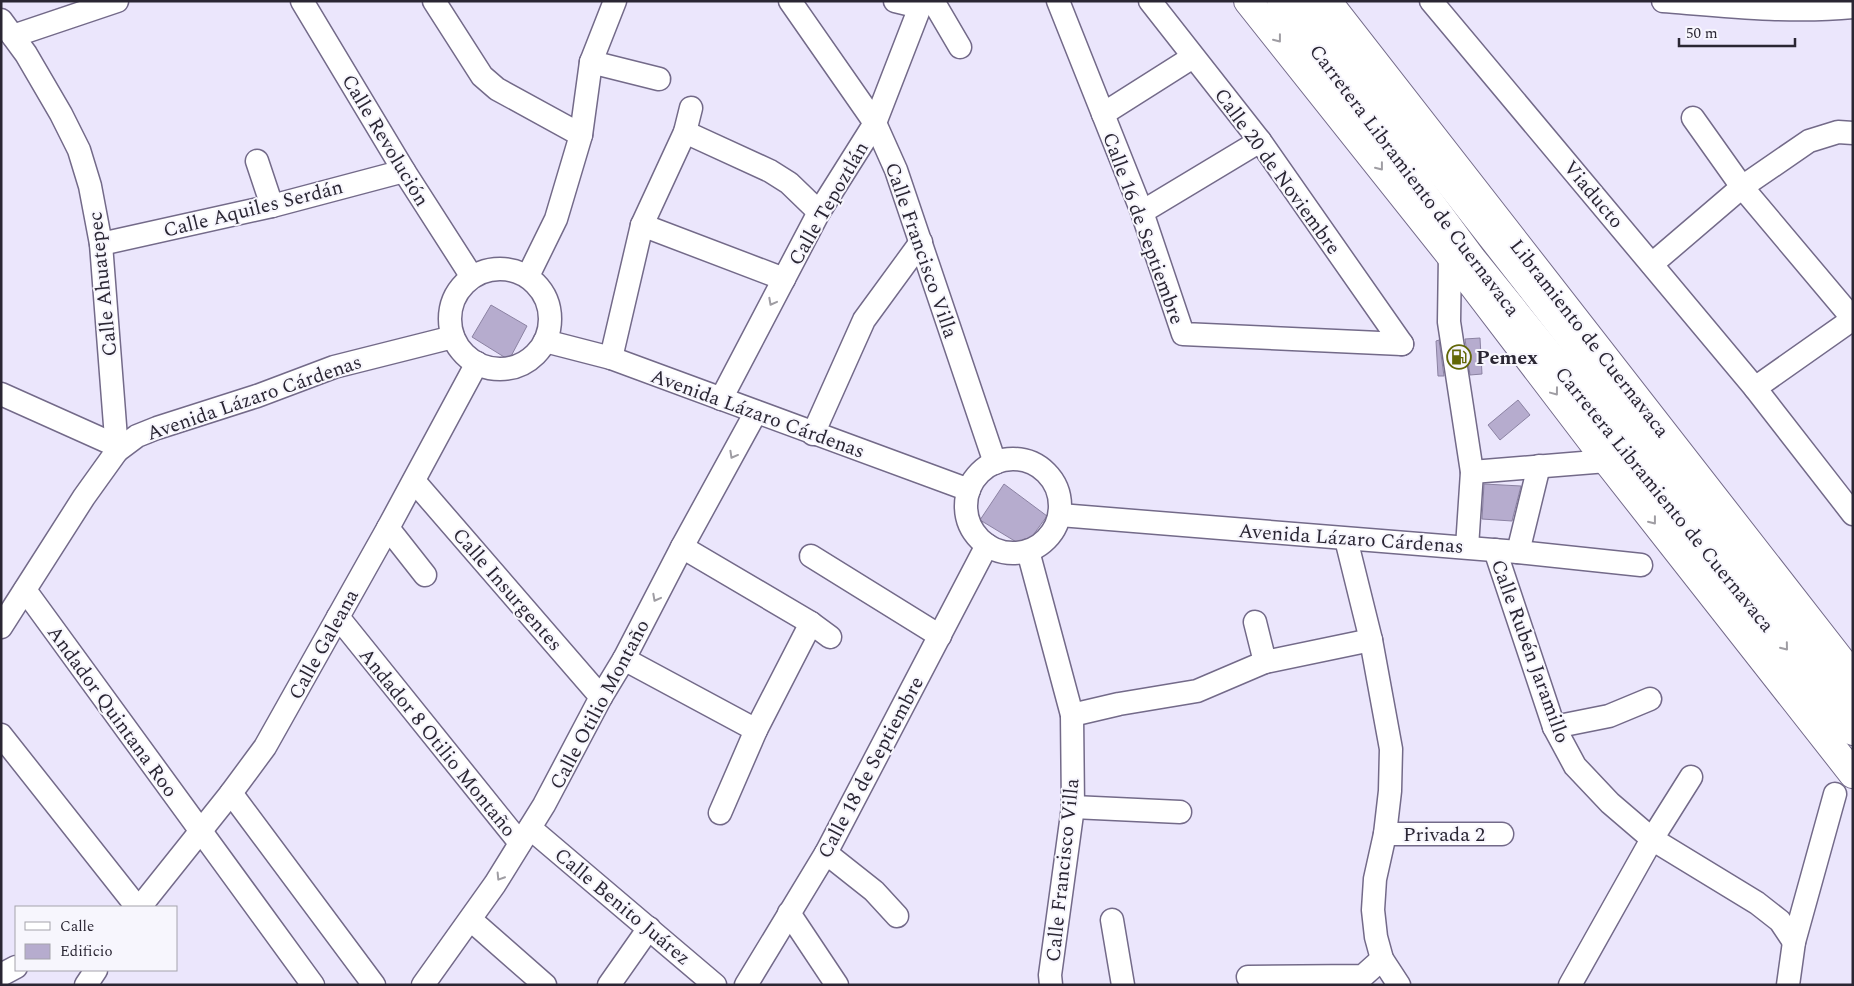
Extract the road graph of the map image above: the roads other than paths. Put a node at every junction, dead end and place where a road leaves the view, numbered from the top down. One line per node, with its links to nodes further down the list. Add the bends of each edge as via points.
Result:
1 (117, 1): 17 (street)
2 (302, 1): 31 (street, Calle Revolución)
3 (616, 1): 20 (street)
4 (790, 1): 25 (street, Calle Francisco Villa)
5 (895, 1): 14 (street)
6 (1058, 1): 23 (street, Calle 16 de Septiembre)
7 (1150, 1): 19 (street, Calle 20 de Noviembre)
8 (1248, 1): 39 (main road, one-way to 39)
9 (1281, 1): 92 (main road, Carretera Libramiento de Cuernavaca, one-way to 92, via 1472,259)
10 (1308, 1): 88 (main road, Carretera Libramiento de Cuernavaca)
11 (1327, 1): 85 (main road, Libramiento de Cuernavaca)
12 (1431, 1): 40 (street, Viaducto)
13 (1663, 1): 16 (street, via 1770,9)
14 (925, 3): 18 (street); 25 (street, Calle Tepoztlán)
15 (443, 4): 28 (street, via 482,76 497,89)
16 (1853, 7)
17 (7, 28): 38 (street, Calle Ahuatepec, via 26,54 79,150 90,186)
18 (960, 47)
19 (1193, 57): 23 (street); 29 (street, Calle 20 de Noviembre)
20 (591, 62): 21 (street); 28 (street)
21 (659, 79)
22 (691, 108): 26 (street)
23 (1103, 114): 35 (street, Calle 16 de Septiembre)
24 (1693, 118): 32 (street)
25 (875, 123): 34 (street, Calle Tepoztlán); 37 (street, Calle Francisco Villa, via 896,170)
26 (685, 132): 34 (street, via 770,171 790,183); 36 (street)
27 (1853, 133): 32 (street, via 1838,132 1809,141)
28 (581, 135): 41 (street, via 556,218)
29 (1260, 141): 35 (street); 47 (street, Calle 20 de Noviembre)
30 (257, 161): 33 (street)
31 (404, 170): 33 (street, Calle Aquiles Serdán); 42 (street, Calle Revolución)
32 (1742, 187): 40 (street); 44 (street)
33 (272, 206): 38 (street, Calle Aquiles Serdán)
34 (819, 212): 43 (street, Calle Tepoztlán)
35 (1142, 212): 47 (street, Calle 16 de Septiembre, via 1183,334)
36 (642, 226): 43 (street); 48 (street)
37 (921, 242): 54 (street, via 864,320); 57 (street, Calle Francisco Villa)
38 (101, 244): 55 (street, Calle Ahuatepec)
39 (1450, 255): 56 (main road, one-way to 56); 59 (street, via 1449,322)
40 (1652, 264): 50 (street, Viaducto)
41 (528, 276): 42 (street, via 506,269 483,271); 46 (street, via 547,298 551,313)
42 (472, 277): 45 (street, via 460,288 452,303)
43 (784, 279): 52 (street, Calle Tepoztlán, one-way to 52)
44 (1853, 319): 50 (street)
45 (453, 337): 49 (street, via 459,348); 55 (street, Avenida Lázaro Cárdenas, via 334,367 157,428)
46 (546, 341): 48 (street, Avenida Lázaro Cárdenas); 49 (street, via 536,354 508,368 492,368)
47 (1402, 344)
48 (611, 358): 52 (street, Avenida Lázaro Cárdenas)
49 (478, 363): 60 (street, Calle Galeana)
50 (1755, 388): 62 (street, Viaducto)
51 (1, 394): 55 (street)
52 (721, 399): 53 (street, Avenida Lázaro Cárdenas)
53 (756, 412): 54 (street, Avenida Lázaro Cárdenas); 67 (street, Calle Otilio Montaño, one-way to 67)
54 (813, 434): 61 (street, Avenida Lázaro Cárdenas)
55 (116, 448): 75 (street, Avenida Lázaro Cárdenas)
56 (1606, 461): 58 (street); 94 (main road, one-way to 94)
57 (996, 463): 61 (street, via 984,469); 63 (street, via 1020,460 1043,470 1058,490)
58 (1539, 466): 59 (street); 71 (street)
59 (1472, 472): 68 (street)
60 (414, 481): 64 (street, Calle Galeana); 86 (street, Calle Insurgentes)
61 (969, 490): 66 (street, via 968,521)
62 (1853, 514)
63 (1060, 515): 65 (street, Avenida Lázaro Cárdenas); 70 (street, via 1049,537)
64 (388, 528): 74 (street); 76 (street, Calle Galeana)
65 (1346, 539): 68 (street, Avenida Lázaro Cárdenas); 82 (street)
66 (987, 545): 70 (street, via 1000,551); 81 (street, Calle 18 de Septiembre)
67 (682, 547): 78 (street); 83 (street, Calle Otilio Montaño, one-way to 83)
68 (1467, 548): 69 (street, Avenida Lázaro Cárdenas)
69 (1495, 550): 71 (street, Avenida Lázaro Cárdenas); 90 (street, Calle Rubén Jaramillo)
70 (1028, 551): 89 (street, Calle Francisco Villa)
71 (1518, 552): 73 (street, Avenida Lázaro Cárdenas)
72 (811, 556): 81 (street)
73 (1641, 565)
74 (425, 575)
75 (25, 590): 79 (street, Avenida Lázaro Cárdenas); 101 (street, Andador Quintana Roo)
76 (338, 617): 96 (street, Calle Galeana, via 265,747); 104 (street, Andador 8 Otilio Montaño)
77 (1255, 622): 84 (street)
78 (811, 623): 80 (street); 91 (street)
79 (1, 627)
80 (830, 636)
81 (940, 636): 106 (street, Calle 18 de Septiembre)
82 (1371, 640): 84 (street); 102 (street, via 1390,749)
83 (624, 659): 86 (street, Calle Otilio Montaño); 91 (street)
84 (1265, 662): 89 (street, via 1197,691)
85 (1853, 676)
86 (601, 697): 104 (street, Calle Otilio Montaño)
87 (1650, 699): 90 (street, via 1608,716)
88 (1853, 700)
89 (1072, 715): 98 (street, Calle Francisco Villa)
90 (1554, 727): 105 (street, Calle Rubén Jaramillo, via 1575,766 1610,803)
91 (756, 730): 100 (street)
92 (1853, 731)
93 (1, 735): 107 (street)
94 (1853, 774)
95 (1691, 777): 105 (street)
96 (231, 793): 101 (street, Calle Galeana); 122 (street)
97 (1835, 794): 114 (street)
98 (1073, 807): 99 (street); 129 (street, Calle Francisco Villa)
99 (1180, 812)
100 (720, 813)
101 (200, 831): 108 (street, Calle Galeana); 121 (street, Andador Quintana Roo)
102 (1385, 834): 103 (street, Privada 2); 115 (street, via 1374,879 1373,910)
103 (1502, 834)
104 (525, 836): 111 (street, Calle Otilio Montaño, one-way to 111); 113 (street, Calle Benito Juárez)
105 (1652, 839): 114 (street, Calle Rubén Jaramillo, via 1757,902 1780,921); 132 (street)
106 (826, 853): 109 (street, Calle 18 de Septiembre); 110 (street, via 874,891)
107 (138, 906)
108 (140, 906)
109 (789, 913): 127 (street, Calle 18 de Septiembre); 128 (street)
110 (897, 916)
111 (471, 920): 123 (street, Calle Otilio Montaño); 124 (street)
112 (1112, 920): 130 (street)
113 (649, 928): 125 (street); 126 (street, Calle Benito Juárez)
114 (1794, 942): 133 (street)
115 (1382, 959): 119 (street, via 1364,976); 131 (street)
116 (15, 968): 118 (street)
117 (95, 971): 120 (street)
118 (1, 975)
119 (1248, 977)
120 (86, 985)
121 (313, 985)
122 (374, 985)
123 (423, 985)
124 (545, 985)
125 (609, 985)
126 (715, 985)
127 (746, 985)
128 (837, 985)
129 (1051, 985)
130 (1123, 985)
131 (1399, 985)
132 (1570, 985)
133 (1788, 985)

